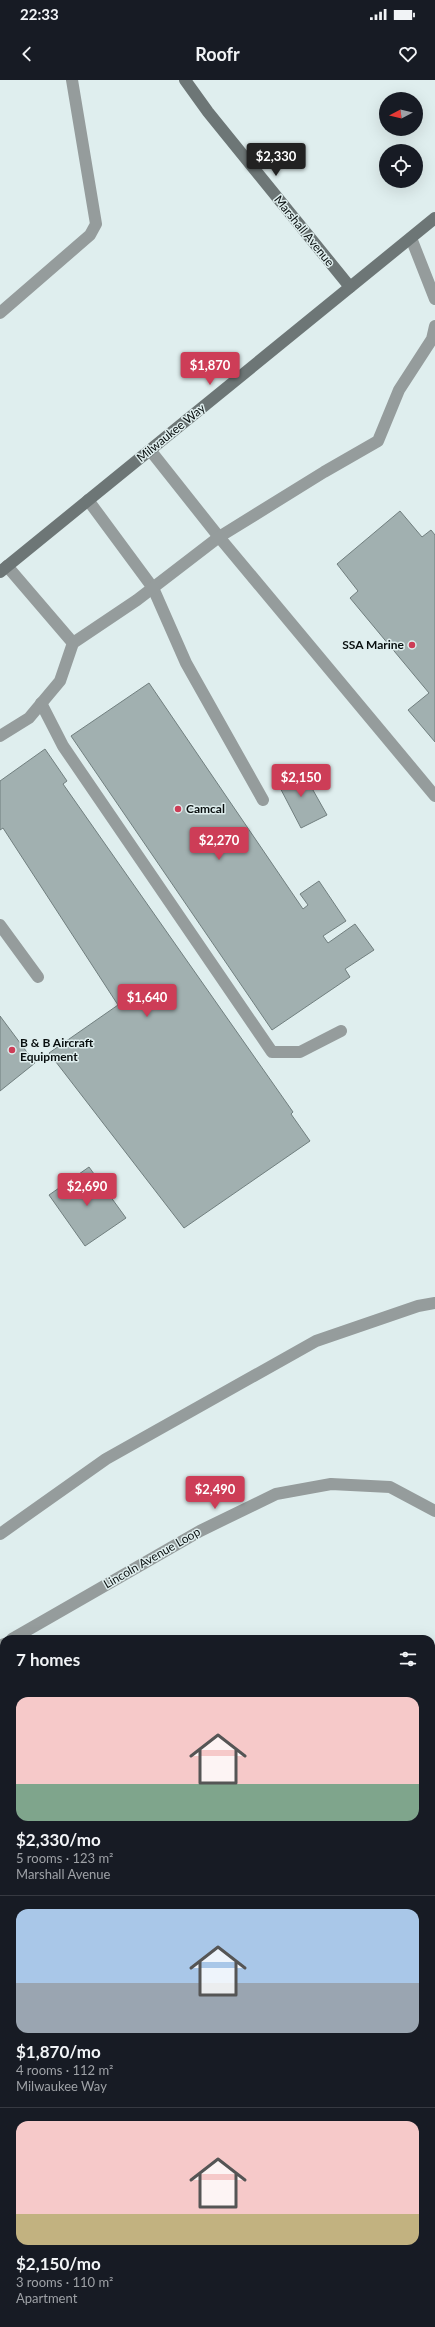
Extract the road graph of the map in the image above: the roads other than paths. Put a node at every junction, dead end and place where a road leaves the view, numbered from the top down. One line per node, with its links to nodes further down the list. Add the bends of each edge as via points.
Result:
1 (72, 80): 7 (street, via 96,224 90,235)
2 (184, 80): 5 (street, Marshall Avenue)
3 (435, 218): 4 (street, Milwaukee Way)
4 (411, 238): 5 (street, Milwaukee Way); 6 (street)
5 (350, 287): 10 (street, Milwaukee Way)
6 (435, 299)
7 (0, 313)
8 (435, 326): 9 (street)
9 (433, 341): 12 (street, via 399,390 378,441)
10 (150, 450): 11 (street, Milwaukee Way); 12 (street)
11 (88, 500): 13 (street, Milwaukee Way); 14 (street)
12 (219, 538): 14 (street); 18 (street)
13 (4, 569): 15 (street)
14 (153, 588): 15 (street); 19 (street, via 186,663)
15 (73, 643): 16 (street, via 60,681)
16 (41, 703): 17 (street, via 29,718); 22 (street, via 63,746 272,1052 300,1052)
17 (0, 736)
18 (435, 796)
19 (263, 800)
20 (0, 925): 21 (street)
21 (38, 977)
22 (341, 1031)
23 (435, 1303): 25 (street, via 418,1306 316,1341 106,1459)
24 (435, 1511): 26 (street, Lincoln Avenue Loop, via 390,1486 331,1484 276,1494 200,1531)
25 (0, 1534)
26 (19, 1635)

